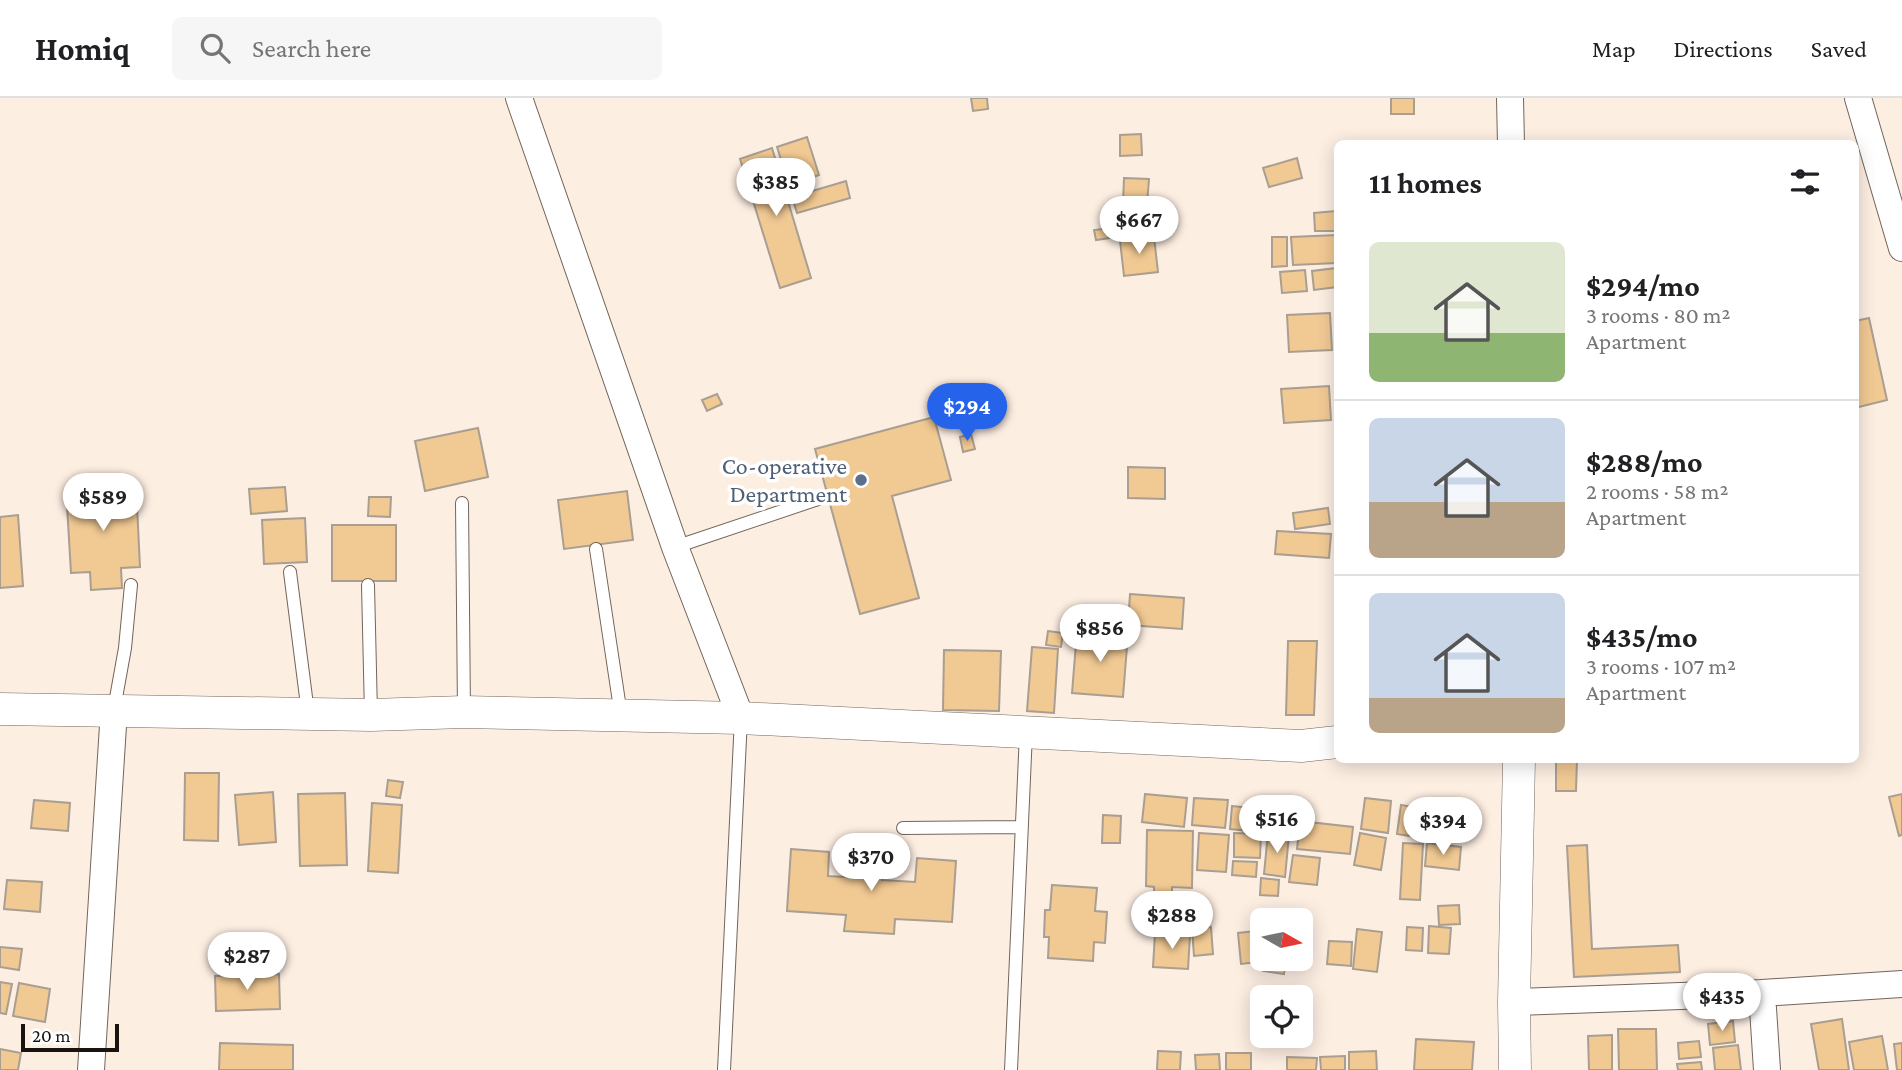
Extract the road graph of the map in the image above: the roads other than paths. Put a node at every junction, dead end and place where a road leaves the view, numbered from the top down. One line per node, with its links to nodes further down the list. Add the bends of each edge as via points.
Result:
1 (519, 98): 8 (street)
2 (1510, 98): 4 (street)
3 (1858, 98): 5 (street)
4 (1511, 140)
5 (1902, 248)
6 (821, 498): 8 (lane)
7 (462, 503): 15 (lane)
8 (675, 547): 19 (street)
9 (596, 549): 18 (lane)
10 (290, 572): 16 (lane)
11 (131, 585): 14 (lane)
12 (368, 585): 17 (lane)
13 (0, 709): 14 (street)
14 (114, 710): 16 (street); 28 (street)
15 (464, 712): 17 (street); 18 (street)
16 (309, 713): 17 (street)
17 (371, 715)
18 (621, 716): 19 (street)
19 (741, 718): 20 (street); 29 (lane)
20 (1026, 733): 21 (street, via 1301,746); 23 (lane)
21 (1334, 742)
22 (1519, 763): 27 (street)
23 (1022, 827): 24 (lane); 30 (lane)
24 (903, 828)
25 (1902, 984): 26 (street)
26 (1762, 993): 27 (street); 32 (street)
27 (1514, 1002): 31 (street)
28 (91, 1070)
29 (724, 1070)
30 (1011, 1070)
31 (1515, 1070)
32 (1767, 1070)

